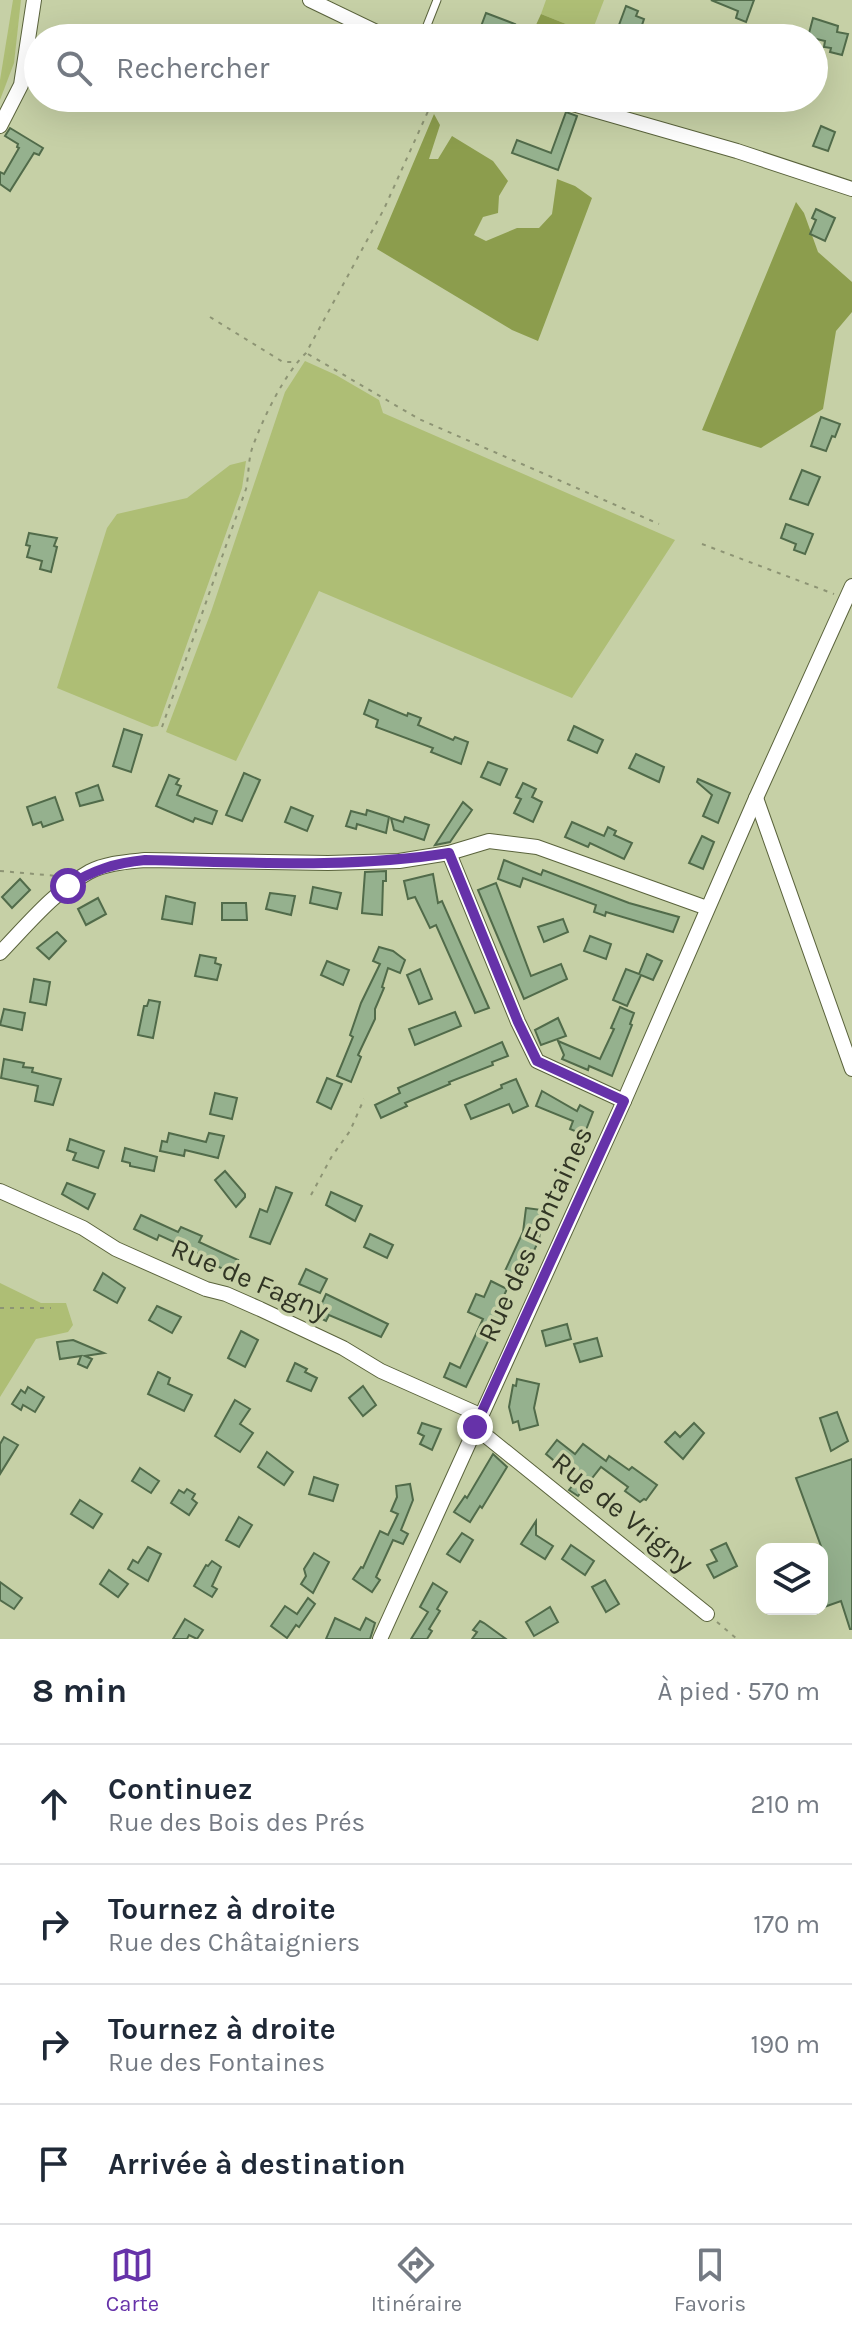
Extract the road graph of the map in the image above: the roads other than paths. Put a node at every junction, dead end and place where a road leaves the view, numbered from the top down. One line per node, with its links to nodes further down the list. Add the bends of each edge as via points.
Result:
1 (34, 0): 4 (street)
2 (310, 0): 5 (street)
3 (437, 0): 6 (lane)
4 (30, 24)
5 (360, 24)
6 (428, 24)
7 (24, 65): 9 (street, via 21,85)
8 (601, 112): 10 (street)
9 (0, 126)
10 (852, 189)
11 (849, 592): 12 (street, Rue des Fontaines)
12 (756, 798): 14 (street, Rue des Fontaines); 16 (street)
13 (449, 853): 14 (street, via 489,841 537,847); 15 (street, via 399,861 116,863 79,879); 17 (street, via 537,1061)
14 (707, 908): 17 (street, Rue des Fontaines)
15 (0, 953)
16 (852, 1066)
17 (624, 1101): 19 (street, Rue des Fontaines)
18 (0, 1191): 19 (street, Rue de Fagny, via 83,1228 116,1249 343,1348)
19 (478, 1421): 20 (street, Rue de Vrigny); 21 (street, Rue des Fontaines)
20 (707, 1614)
21 (380, 1639)

